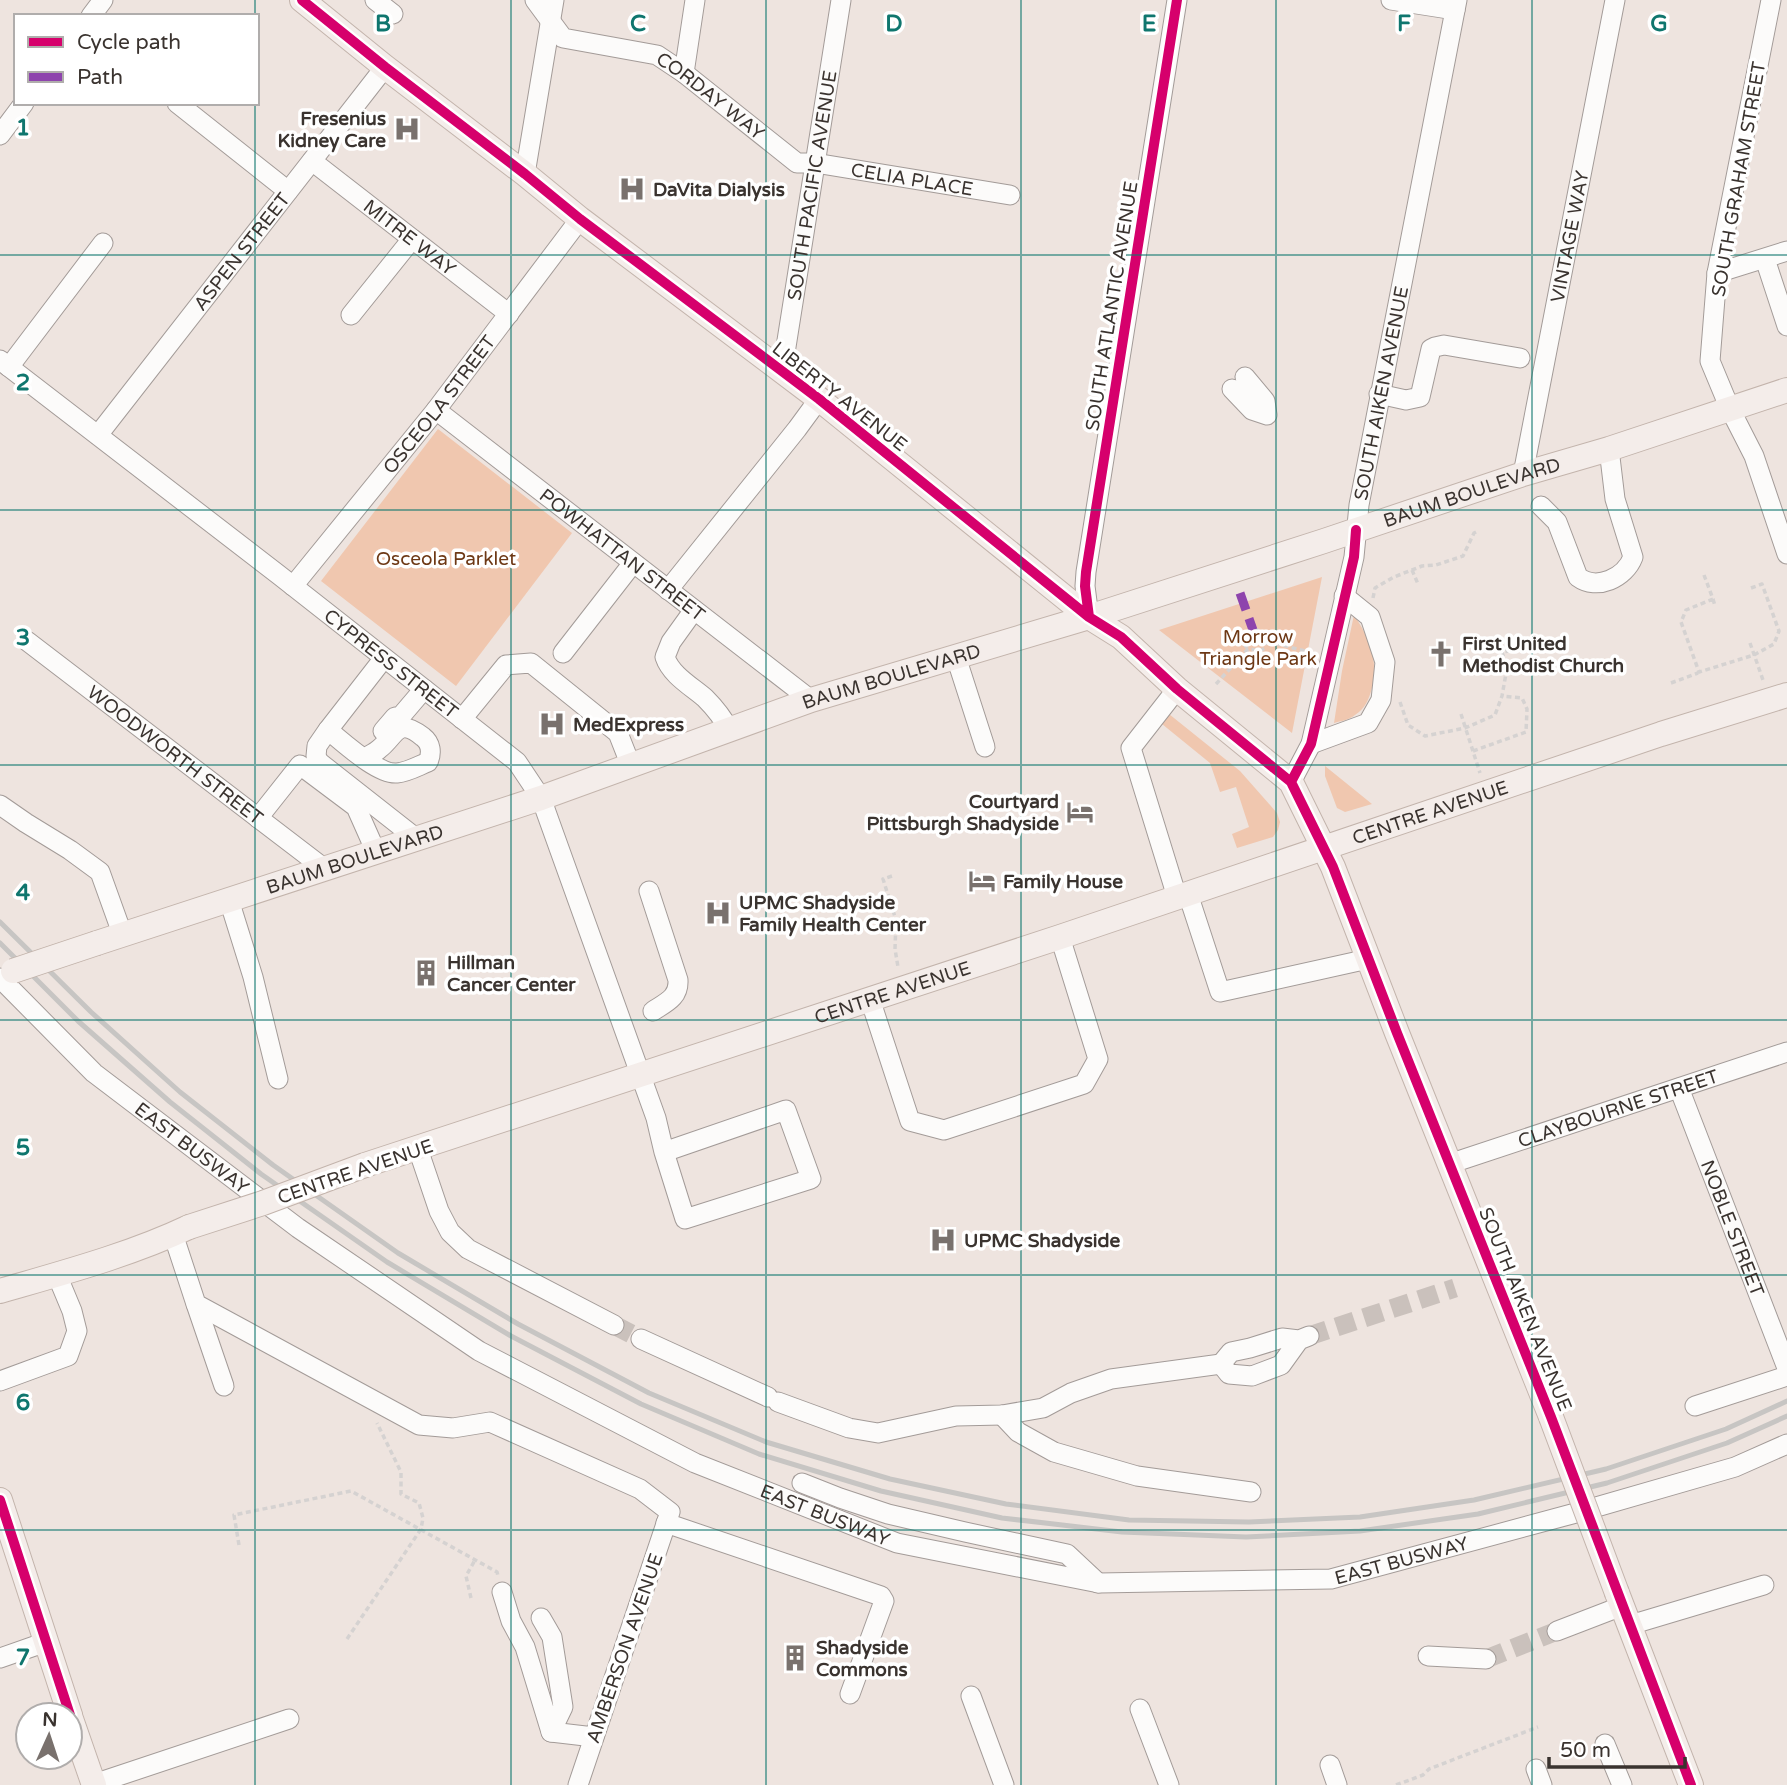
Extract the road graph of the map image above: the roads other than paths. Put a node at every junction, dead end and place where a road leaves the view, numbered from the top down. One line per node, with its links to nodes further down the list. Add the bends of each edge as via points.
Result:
1 (375, 0): 12 (street)
2 (535, 0): 13 (street, CORDAY WAY)
3 (554, 0): 13 (street)
4 (695, 0): 15 (street)
5 (841, 0): 20 (street, SOUTH PACIFIC AVENUE)
6 (1177, 0): 53 (street, SOUTH ATLANTIC AVENUE, via 1086,572)
7 (1391, 0): 11 (street)
8 (1615, 0): 43 (street, VINTAGE WAY)
9 (1771, 0): 29 (street, SOUTH GRAHAM STREET)
10 (313, 4): 14 (main road, LIBERTY AVENUE)
11 (1456, 5): 37 (street, SOUTH AIKEN AVENUE)
12 (393, 14)
13 (550, 21): 15 (street, CORDAY WAY, via 563,38 657,55); 21 (street)
14 (385, 67): 19 (street, ASPEN STREET); 21 (main road, LIBERTY AVENUE)
15 (684, 74): 20 (street, CORDAY WAY, via 797,163)
16 (22, 105): 18 (street)
17 (180, 105): 22 (street)
18 (0, 135)
19 (312, 161): 22 (street, ASPEN STREET); 25 (street, MITRE WAY)
20 (815, 163): 23 (street, CELIA PLACE); 35 (street, SOUTH PACIFIC AVENUE)
21 (525, 174): 24 (main road, LIBERTY AVENUE)
22 (288, 191): 41 (street, ASPEN STREET)
23 (1010, 195)
24 (580, 219): 30 (street, OSCEOLA STREET); 35 (main road, LIBERTY AVENUE)
25 (412, 239): 30 (street, MITRE WAY); 31 (street)
26 (103, 243): 34 (street)
27 (1787, 251): 28 (street)
28 (1765, 259): 29 (street); 32 (street)
29 (1717, 274): 39 (street, SOUTH GRAHAM STREET, via 1710,361)
30 (509, 314): 40 (street, OSCEOLA STREET)
31 (351, 315)
32 (1787, 326)
33 (1520, 358): 37 (street, via 1439,345 1430,349 1420,397 1406,400)
34 (4, 363): 41 (street, CYPRESS STREET)
35 (782, 372): 38 (main road, LIBERTY AVENUE)
36 (1787, 390): 39 (main road, BAUM BOULEVARD)
37 (1380, 394): 46 (street, SOUTH AIKEN AVENUE)
38 (818, 399): 50 (street); 53 (main road, LIBERTY AVENUE)
39 (1730, 409): 42 (main road, BAUM BOULEVARD); 45 (street, SOUTH GRAHAM STREET)
40 (436, 410): 48 (street, POWHATTAN STREET); 49 (street, OSCEOLA STREET)
41 (98, 435): 49 (street, CYPRESS STREET)
42 (1608, 449): 43 (main road, BAUM BOULEVARD); 44 (street, via 1615,499 1633,557 1621,573 1595,583 1578,577 1557,522)
43 (1523, 474): 46 (main road, BAUM BOULEVARD)
44 (1541, 506)
45 (1783, 529): 47 (street, SOUTH GRAHAM STREET)
46 (1356, 530): 51 (street, SOUTH AIKEN AVENUE); 53 (main road, BAUM BOULEVARD)
47 (1787, 554)
48 (633, 563): 50 (street, POWHATTAN STREET); 55 (street)
49 (293, 586): 57 (street, CYPRESS STREET)
50 (668, 590): 52 (street, POWHATTAN STREET)
51 (1345, 596): 65 (street, SOUTH AIKEN AVENUE); 65 (street, via 1370,617 1385,662 1381,700 1368,723)
52 (694, 610): 61 (street, POWHATTAN STREET); 64 (street, via 665,657 668,666 705,699)
53 (1089, 617): 56 (main road, BAUM BOULEVARD); 59 (main road, LIBERTY AVENUE, via 1121,637)
54 (27, 641): 71 (street, WOODWORTH STREET)
55 (563, 653)
56 (956, 657): 61 (main road, BAUM BOULEVARD); 66 (street)
57 (384, 658): 58 (street, CYPRESS STREET); 63 (street)
58 (424, 689): 62 (street, CYPRESS STREET); 63 (street, via 374,741 365,758)
59 (1177, 689): 68 (main road, LIBERTY AVENUE); 77 (street, via 1131,748)
60 (1787, 695): 73 (main road, CENTRE AVENUE)
61 (811, 700): 64 (main road, BAUM BOULEVARD)
62 (462, 719): 67 (street, via 506,665 531,663 618,733); 69 (street, CYPRESS STREET, via 517,762)
63 (328, 730): 72 (street, via 317,746 319,762)
64 (729, 730): 67 (main road, BAUM BOULEVARD)
65 (1311, 744): 68 (street, SOUTH AIKEN AVENUE)
66 (985, 747)
67 (631, 766): 69 (main road, BAUM BOULEVARD)
68 (1291, 782): 73 (main road, LIBERTY AVENUE)
69 (541, 798): 72 (main road, BAUM BOULEVARD); 86 (street, CYPRESS STREET)
70 (0, 805): 79 (street, via 100,872)
71 (258, 818): 74 (street, via 300,765 356,807); 75 (street, WOODWORTH STREET)
72 (417, 839): 74 (main road, BAUM BOULEVARD)
73 (1324, 848): 77 (main road, CENTRE AVENUE); 81 (main road, SOUTH AIKEN AVENUE)
74 (376, 852): 75 (main road, BAUM BOULEVARD)
75 (324, 869): 78 (main road, BAUM BOULEVARD)
76 (649, 891): 84 (street, via 678,980 673,998)
77 (1182, 895): 80 (main road, CENTRE AVENUE); 81 (street, via 1220,992)
78 (229, 900): 79 (main road, BAUM BOULEVARD); 87 (street)
79 (123, 936): 82 (main road, BAUM BOULEVARD, bridge)
80 (1060, 937): 83 (main road, CENTRE AVENUE); 83 (street, via 1098,1059 1084,1084 944,1130 910,1121)
81 (1368, 959): 91 (main road, SOUTH AIKEN AVENUE)
82 (0, 977): 110 (street, EAST BUSWAY, via 94,1073 298,1228 479,1351 695,1462 897,1543)
83 (870, 999): 86 (main road, CENTRE AVENUE)
84 (653, 1011)
85 (1787, 1052): 88 (street, CLAYBOURNE STREET)
86 (640, 1074): 89 (main road, CENTRE AVENUE); 90 (street, CYPRESS STREET)
87 (278, 1079)
88 (1679, 1088): 91 (street, CLAYBOURNE STREET); 99 (street, NOBLE STREET)
89 (418, 1149): 92 (main road, CENTRE AVENUE, bridge); 96 (street, via 439,1211 450,1232 468,1249)
90 (664, 1152): 90 (street, CYPRESS STREET, via 685,1219 811,1179 786,1110)
91 (1449, 1164): 113 (main road, SOUTH AIKEN AVENUE, bridge)
92 (181, 1231): 93 (main road, CENTRE AVENUE); 95 (street)
93 (57, 1275): 94 (main road, CENTRE AVENUE); 101 (street, via 77,1331 68,1356)
94 (0, 1291)
95 (199, 1311): 102 (street); 109 (street, via 419,1425 490,1422 640,1489)
96 (614, 1325)
97 (641, 1339): 104 (street, via 849,1428 878,1433 956,1416)
98 (1220, 1364): 98 (street, via 1231,1352 1282,1338 1304,1338 1281,1365 1252,1376 1229,1374); 104 (street, via 1111,1379 1043,1408)
99 (1787, 1368)
100 (1787, 1376): 103 (street)
101 (0, 1381)
102 (224, 1386)
103 (1695, 1406)
104 (1002, 1415): 107 (street, via 1018,1432 1054,1452 1138,1476)
105 (1787, 1444): 110 (street, EAST BUSWAY, via 1735,1467 1331,1579)
106 (802, 1483): 110 (street, via 888,1514 1068,1554)
107 (1251, 1492)
108 (1, 1508): 116 (main road)
109 (668, 1517): 120 (street, via 881,1596 884,1601); 126 (street, AMBERSON AVENUE)
110 (1099, 1583)
111 (1764, 1585): 113 (street)
112 (502, 1591): 125 (street)
113 (1623, 1608): 115 (street); 136 (main road, SOUTH AIKEN AVENUE)
114 (541, 1618): 125 (street, via 552,1637 563,1707)
115 (1557, 1631)
116 (46, 1642): 118 (street); 122 (main road)
117 (1428, 1656): 119 (street)
118 (0, 1658)
119 (1486, 1659)
120 (850, 1694)
121 (971, 1696): 132 (street)
122 (65, 1701)
123 (1140, 1709): 133 (street)
124 (289, 1719): 130 (street)
125 (551, 1732): 126 (street)
126 (594, 1737): 131 (street, AMBERSON AVENUE)
127 (1605, 1744): 135 (street)
128 (84, 1755): 130 (main road)
129 (1329, 1765): 134 (street)
130 (94, 1784)
131 (578, 1785)
132 (1004, 1785)
133 (1169, 1785)
134 (1337, 1785)
135 (1622, 1785)
136 (1691, 1785)

